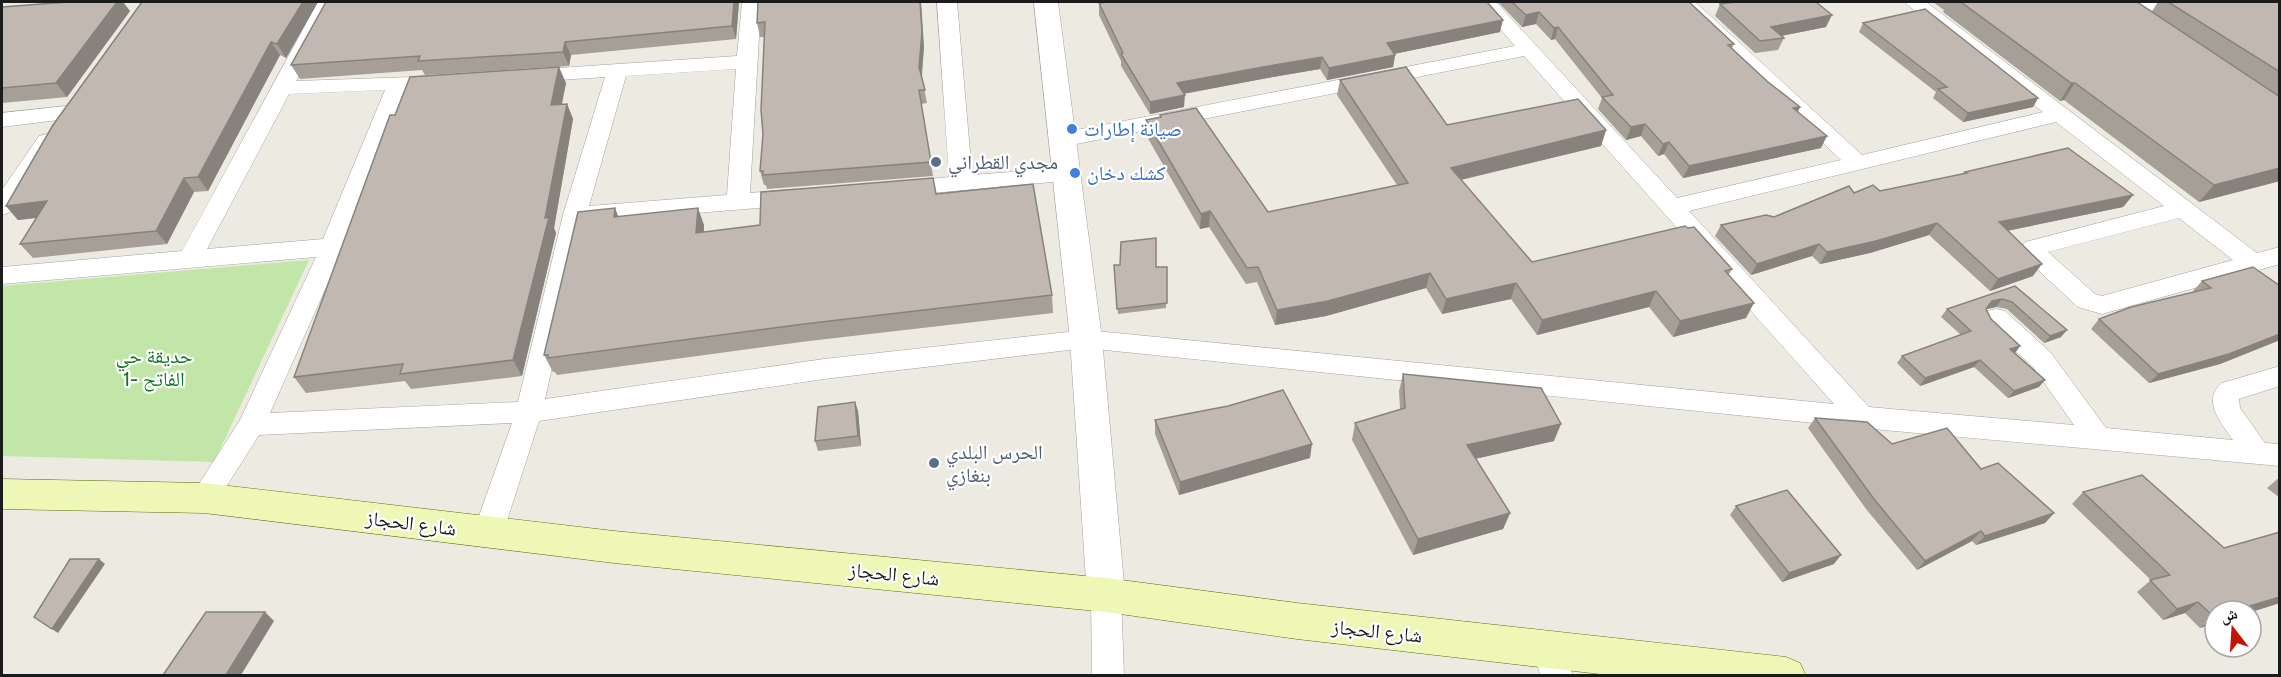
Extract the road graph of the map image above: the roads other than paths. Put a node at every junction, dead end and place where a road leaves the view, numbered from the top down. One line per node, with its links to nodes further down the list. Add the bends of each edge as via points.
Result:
1 (328, 2): 18 (street)
2 (752, 2): 13 (street)
3 (947, 2): 26 (street)
4 (1046, 2): 23 (street)
5 (1486, 2): 12 (street)
6 (1914, 2): 21 (street)
7 (2168, 2): 8 (street)
8 (2122, 6): 11 (street)
9 (1690, 7): 10 (street); 24 (street)
10 (1718, 8)
11 (2147, 22)
12 (1530, 49): 23 (street); 31 (street)
13 (747, 62): 14 (street); 29 (street)
14 (617, 70): 15 (street); 33 (street)
15 (513, 77)
16 (467, 80): 17 (street)
17 (398, 85): 18 (street); 34 (street)
18 (282, 88): 36 (street)
19 (80, 94): 20 (street)
20 (66, 113): 22 (street); 30 (street)
21 (2062, 114): 24 (street); 32 (street)
22 (2, 120)
23 (1061, 140): 25 (street)
24 (1859, 164): 31 (street)
25 (1065, 175): 26 (street); 40 (street)
26 (961, 183): 27 (street)
27 (879, 190)
28 (820, 195): 29 (street)
29 (738, 201): 33 (street)
30 (2, 207)
31 (1673, 207): 43 (street)
32 (2184, 210): 37 (street); 37 (street, via 2033,248 2087,301 2102,305)
33 (575, 215): 42 (street)
34 (332, 247): 36 (street); 44 (street)
35 (2280, 255): 37 (street)
36 (190, 258): 38 (street)
37 (2252, 262)
38 (2, 275)
39 (1996, 318): 45 (street, via 2042,360)
40 (1086, 339): 42 (street, via 824,369); 43 (street); 50 (street)
41 (2280, 376): 46 (street, via 2224,395 2227,410)
42 (529, 412): 44 (street); 49 (street)
43 (1862, 417): 45 (street)
44 (251, 425): 48 (street)
45 (2099, 439): 46 (street)
46 (2268, 454)
47 (2, 494): 48 (main road, شارع الحجاز)
48 (204, 498): 49 (main road, شارع الحجاز)
49 (488, 532): 50 (main road, شارع الحجاز)
50 (1106, 595): 51 (main road, شارع الحجاز, via 1297,621); 52 (street)
51 (1552, 663): 53 (main road, شارع الحجاز)
52 (1108, 675)
53 (1786, 675)

